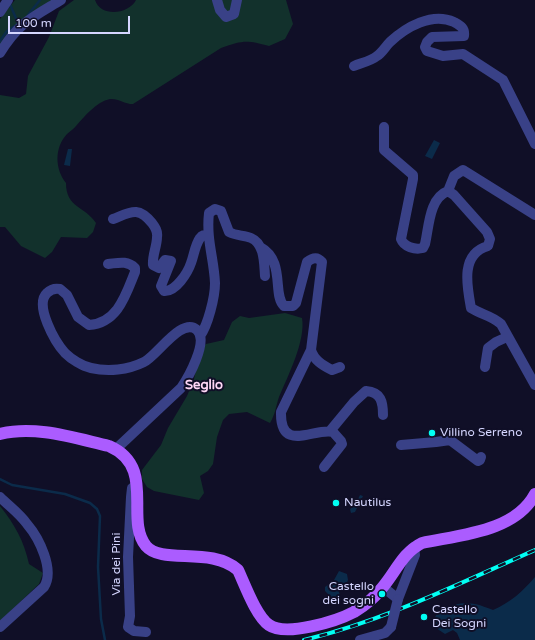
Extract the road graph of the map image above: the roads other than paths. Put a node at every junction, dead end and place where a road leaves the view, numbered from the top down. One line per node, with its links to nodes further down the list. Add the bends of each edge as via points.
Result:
1 (8, 0): 5 (street)
2 (61, 0): 6 (street, via 27,20)
3 (217, 0): 4 (street, via 220,10 226,17 234,14)
4 (237, 0)
5 (0, 12)
6 (0, 53)
7 (354, 66): 9 (street, via 376,57 390,42 420,22 431,19 452,21 461,26 464,36 432,37 425,47 427,51 443,56 463,54 503,80)
8 (384, 127): 10 (street, via 384,150 412,175 413,179 401,239 403,243 414,249 423,248 432,210 437,200)
9 (535, 144)
10 (448, 191): 11 (street, via 454,176 463,170); 18 (street, via 477,220 490,239 488,246 474,252 470,260 467,274 471,308 493,317 501,324)
11 (535, 216)
12 (113, 219): 13 (street, via 138,211 144,213 156,228 158,235 153,265 159,268 165,260 171,261 161,286 164,291 171,290 178,283 191,264 199,240 203,235)
13 (208, 235): 14 (street, via 209,213 219,209 229,232 253,239); 17 (street, via 215,284 205,328)
14 (260, 247): 16 (street); 19 (street, via 270,255 276,270 279,299 284,306 293,306 296,303 307,262 311,258 317,258 322,262)
15 (108, 264): 17 (street, via 129,263 136,272 115,314 99,323 89,325 78,317 67,295 60,289 50,290 44,295 46,321 53,337 65,353 91,368 127,368 152,358 184,327 197,330)
16 (265, 276)
17 (200, 336): 27 (street, via 197,359 187,380)
18 (507, 337): 21 (street, via 488,348); 22 (street)
19 (311, 350): 20 (street, via 313,357 322,365 332,370); 24 (street, via 281,412 281,421 284,430 293,435)
20 (340, 367)
21 (485, 367)
22 (535, 385)
23 (383, 415): 24 (street, via 384,405 380,397 376,393 366,391)
24 (330, 431): 29 (street, via 342,444)
25 (0, 434): 27 (main road, via 27,430 56,434)
26 (401, 445): 28 (street, via 450,440 478,460)
27 (116, 449): 30 (main road, via 132,465)
28 (481, 457)
29 (324, 467)
30 (137, 485): 34 (main road, via 139,529 146,546 160,554 211,557 232,564 238,570 262,618 270,626 290,630 342,618 356,611); 37 (street, Via dei Pini, via 132,488 131,496 128,627 134,631)
31 (535, 494): 33 (main road, via 511,519)
32 (0, 497): 36 (street, via 28,524 43,552 49,570 44,587)
33 (414, 547): 34 (main road, via 407,552); 35 (street, via 415,555)
34 (383, 587): 35 (street)
35 (398, 599): 38 (street, bridge, via 391,627 386,633)
36 (0, 627)
37 (146, 632)
38 (360, 640)

